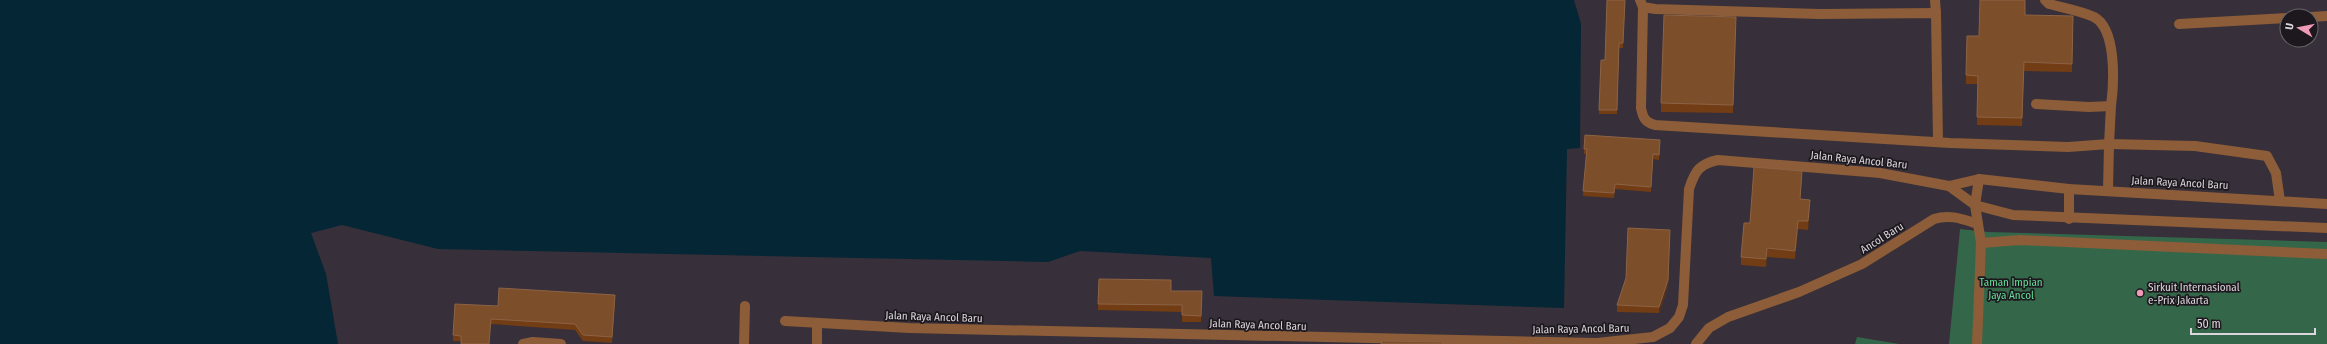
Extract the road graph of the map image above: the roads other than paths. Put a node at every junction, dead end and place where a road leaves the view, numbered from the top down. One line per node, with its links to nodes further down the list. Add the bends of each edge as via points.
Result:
1 (1935, 0): 4 (lane)
2 (2045, 0): 8 (lane, via 2049,4 2095,18 2105,28 2113,59)
3 (1642, 3): 4 (lane, via 1820,14); 9 (lane, via 1641,108 1643,119 1648,123)
4 (1936, 13): 9 (lane)
5 (2279, 18): 6 (lane)
6 (2179, 24)
7 (2036, 104): 8 (lane)
8 (2111, 106): 10 (lane)
9 (1938, 142): 10 (lane, via 2068,147)
10 (2109, 144): 14 (lane); 15 (lane, via 2195,146 2267,156 2276,173)
11 (1979, 179): 12 (lane, Jalan Raya Ancol Baru); 13 (lane, Jalan Raya Ancol Baru); 17 (lane)
12 (1949, 186): 17 (lane); 29 (lane, Jalan Raya Ancol Baru, via 1880,173 1718,160 1705,163 1694,175 1689,189 1683,304 1679,317 1670,328 1653,337)
13 (2069, 189): 14 (lane, Jalan Raya Ancol Baru); 18 (lane)
14 (2108, 191): 15 (lane, Jalan Raya Ancol Baru)
15 (2280, 201): 16 (lane, Jalan Raya Ancol Baru)
16 (2327, 204)
17 (1974, 205): 18 (lane, via 2013,215); 19 (lane)
18 (2069, 218): 20 (lane)
19 (1978, 224): 21 (lane); 34 (lane, Ancol Baru, via 1945,216 1934,219 1862,264 1799,292 1728,317 1709,328)
20 (2327, 228)
21 (1981, 243): 22 (lane, via 2020,240); 35 (lane)
22 (2327, 254)
23 (745, 306): 32 (lane)
24 (785, 321): 25 (lane, Jalan Raya Ancol Baru)
25 (817, 324): 26 (lane, Jalan Raya Ancol Baru); 33 (lane)
26 (1170, 339): 27 (lane, Jalan Raya Ancol Baru)
27 (1362, 342): 28 (lane, Jalan Raya Ancol Baru)
28 (1463, 343): 29 (lane, Jalan Raya Ancol Baru)
29 (1611, 343)
30 (524, 344): 31 (lane)
31 (561, 344)
32 (744, 344)
33 (817, 344)
34 (1696, 344)
35 (1976, 344)

